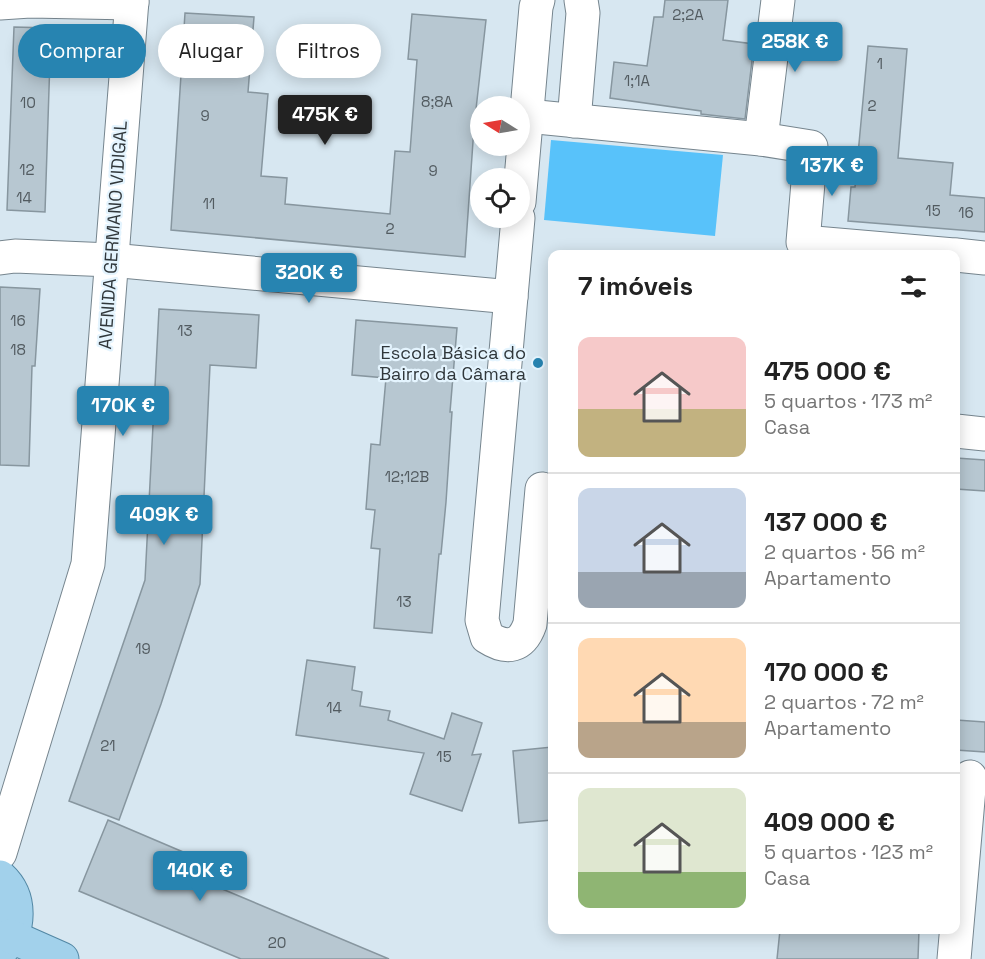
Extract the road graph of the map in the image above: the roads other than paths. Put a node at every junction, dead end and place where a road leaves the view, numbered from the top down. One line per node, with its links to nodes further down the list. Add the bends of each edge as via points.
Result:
1 (538, 0): 6 (street)
2 (581, 0): 8 (street)
3 (778, 0): 9 (street)
4 (132, 1): 5 (street); 15 (street, AVENIDA GERMANO VIDIGAL)
5 (0, 3)
6 (528, 96)
7 (530, 116): 8 (street)
8 (574, 121): 9 (street)
9 (761, 140): 11 (street, via 811,147 802,242)
10 (517, 228): 16 (street)
11 (896, 250)
12 (960, 256): 14 (street)
13 (0, 258): 15 (street)
14 (985, 258)
15 (111, 260): 16 (street); 22 (street, AVENIDA GERMANO VIDIGAL, via 88,564)
16 (511, 297): 19 (street)
17 (960, 431): 18 (street)
18 (985, 434)
19 (494, 484): 20 (street); 20 (street, via 482,620 487,637 505,645 522,640 530,624)
20 (547, 489)
21 (970, 777): 24 (street)
22 (0, 853)
23 (0, 877): 26 (main road, via 13,894 17,908 16,923)
24 (960, 891)
25 (956, 934): 28 (street)
26 (5, 943): 27 (main road)
27 (62, 959)
28 (954, 959)

